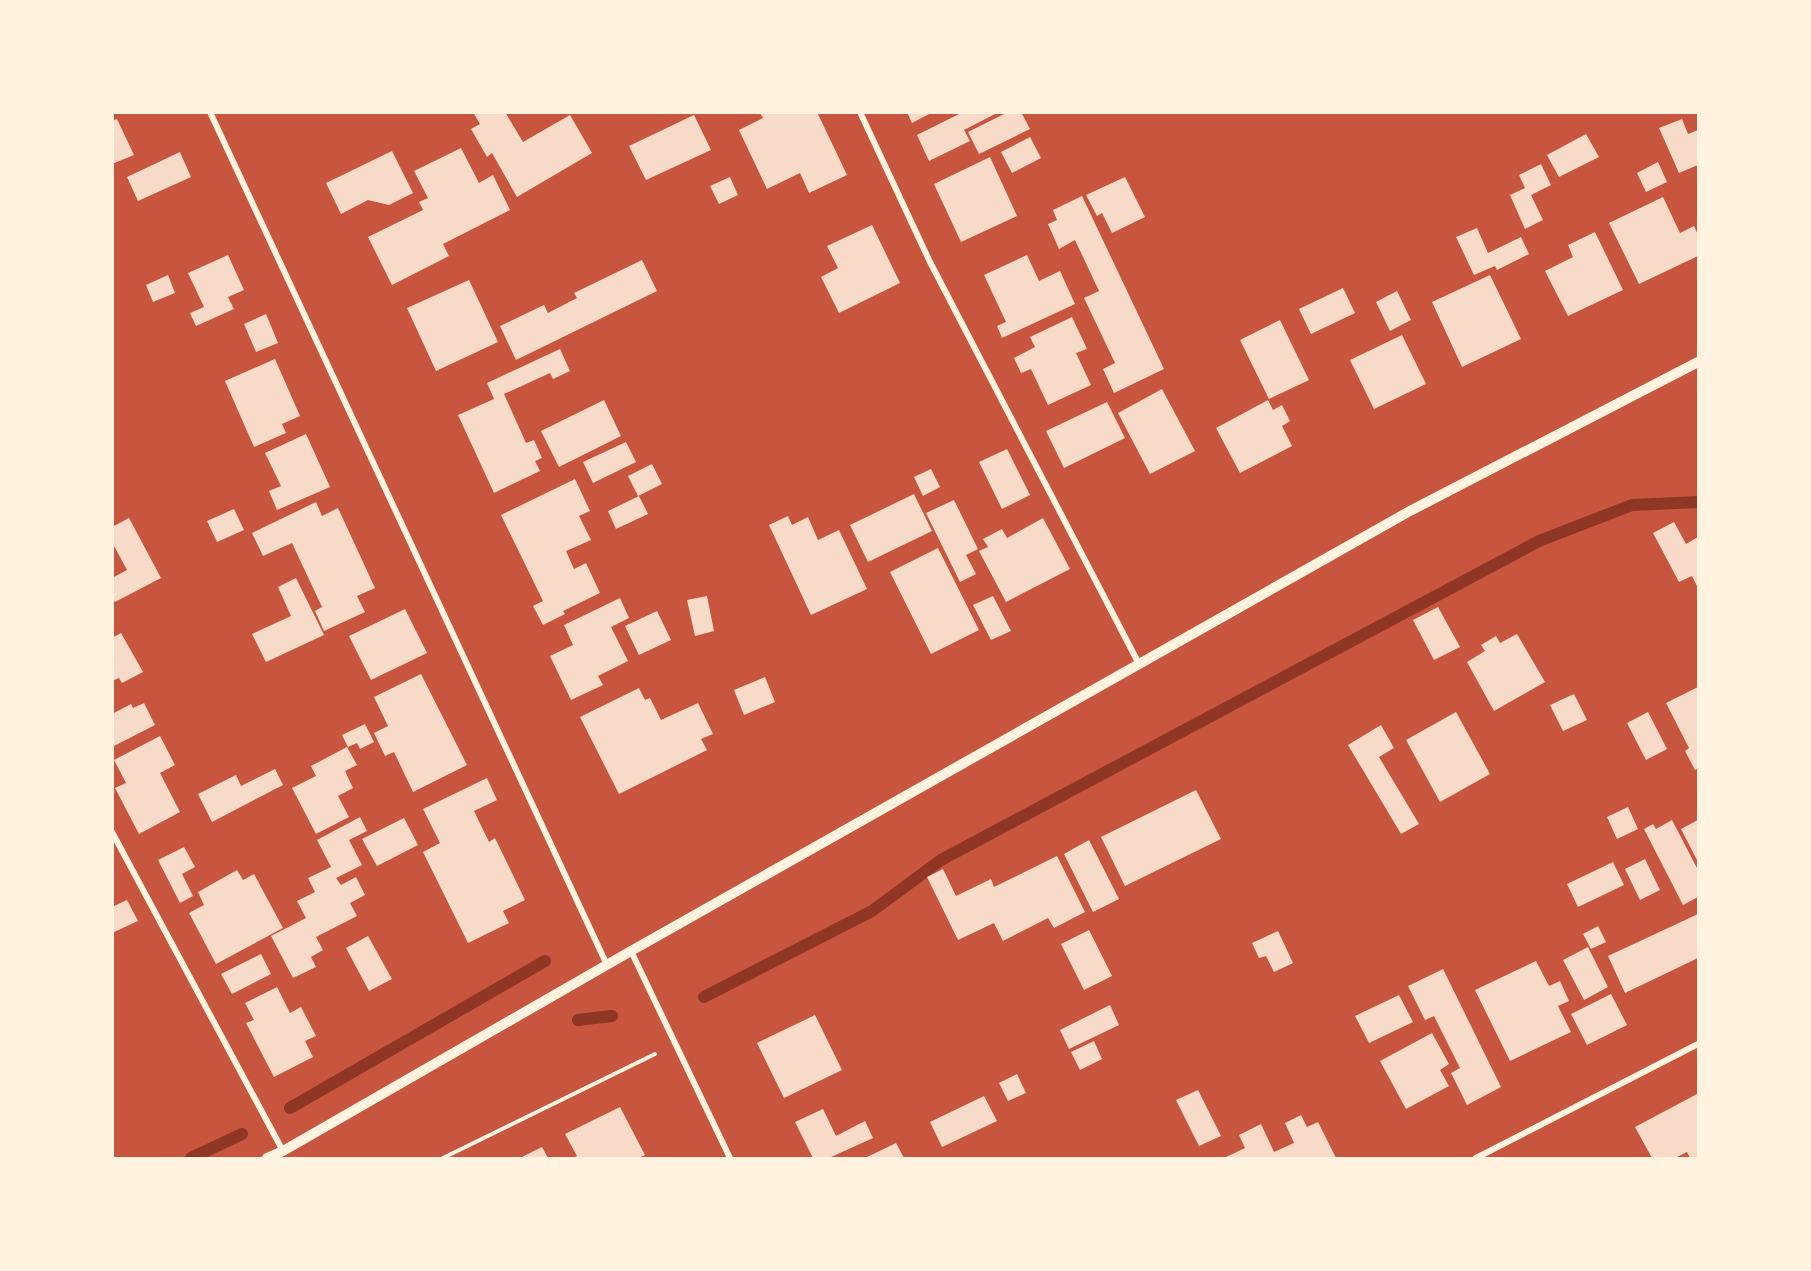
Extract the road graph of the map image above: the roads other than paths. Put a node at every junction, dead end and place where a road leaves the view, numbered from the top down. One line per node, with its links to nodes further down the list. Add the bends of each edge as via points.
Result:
1 (210, 112): 7 (street)
2 (860, 112): 4 (street, via 930,262)
3 (1698, 362): 4 (street, via 1410,511)
4 (1139, 664): 6 (street)
5 (112, 832): 9 (street)
6 (631, 951): 7 (street); 11 (street)
7 (606, 965): 9 (street)
8 (1698, 1044): 12 (street)
9 (283, 1151): 10 (street)
10 (267, 1158)
11 (730, 1158)
12 (1476, 1158)

